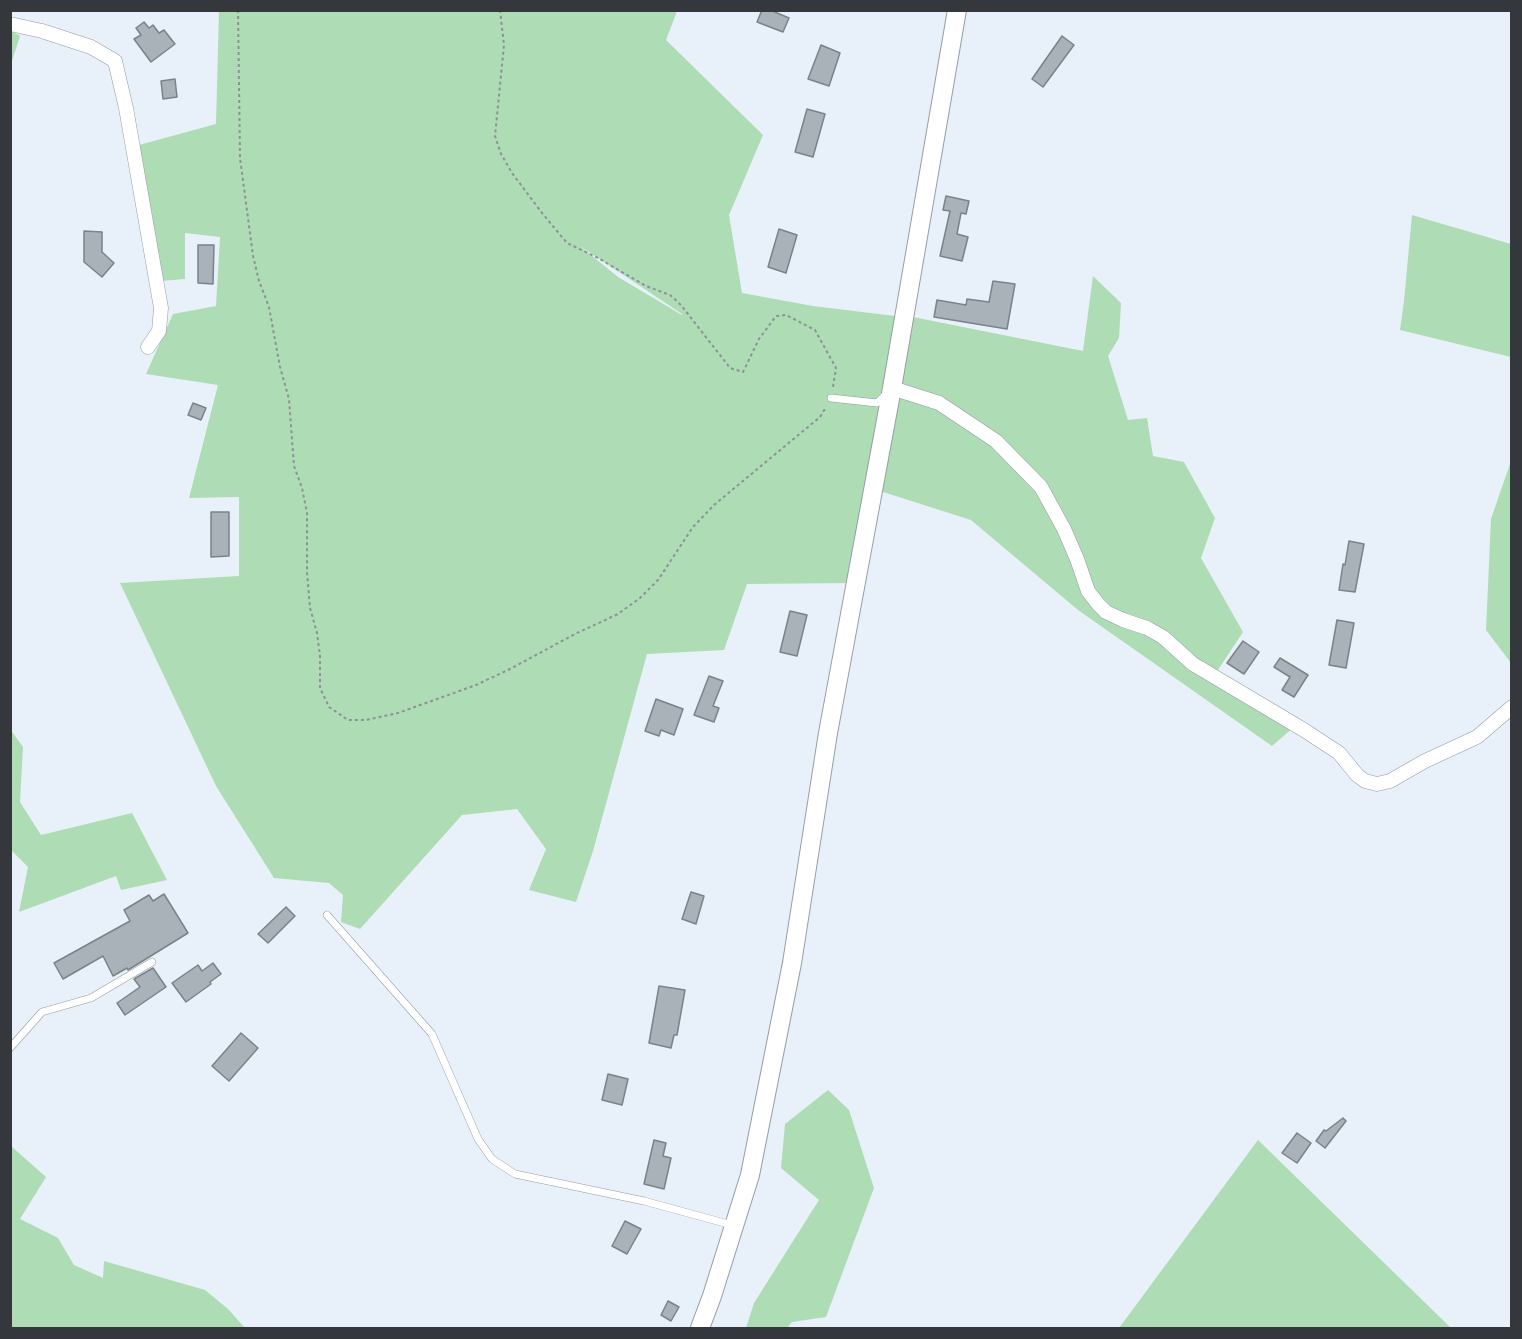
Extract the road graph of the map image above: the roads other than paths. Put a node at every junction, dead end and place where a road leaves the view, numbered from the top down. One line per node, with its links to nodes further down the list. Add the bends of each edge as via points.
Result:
1 (957, 10): 4 (street)
2 (10, 24): 3 (street, via 91,47 115,61 161,308 159,331)
3 (148, 347)
4 (891, 388): 5 (lane, via 877,403); 6 (street, via 939,403 996,441 1041,487 1064,529 1088,591 1106,612 1163,637 1193,664 1339,753 1365,781 1390,781 1477,737); 10 (street, via 828,733 792,963 750,1175)
5 (831, 398)
6 (1512, 707)
7 (327, 915): 10 (lane, via 432,1034 478,1139 492,1159 515,1174)
8 (152, 962): 9 (lane, via 91,998 42,1012)
9 (10, 1048)
10 (734, 1226): 11 (street)
11 (700, 1329)

